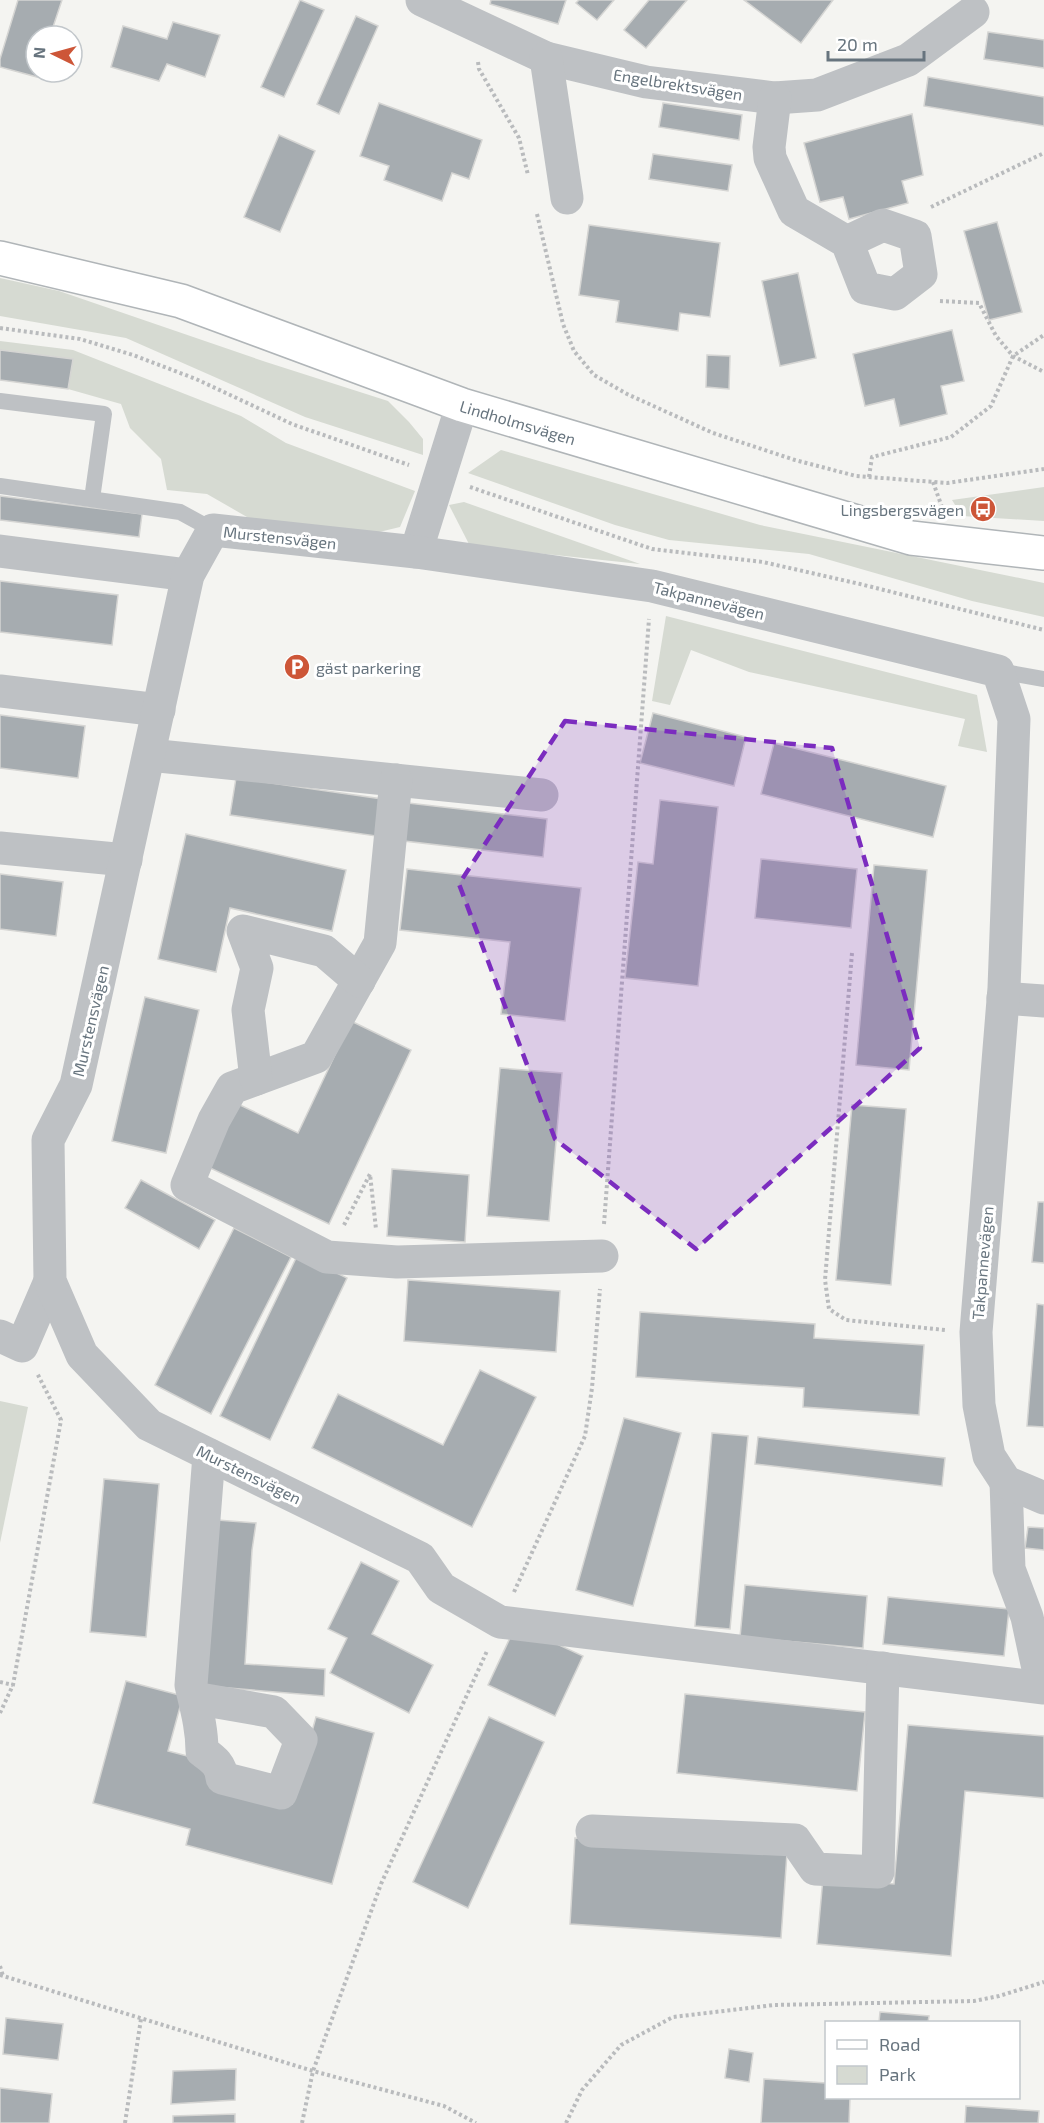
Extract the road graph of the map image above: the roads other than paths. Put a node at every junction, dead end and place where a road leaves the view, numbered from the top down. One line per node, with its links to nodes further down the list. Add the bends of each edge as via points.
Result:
1 (422, 0): 3 (street, Engelbrektsvägen)
2 (973, 12): 5 (street, Engelbrektsvägen, via 908,60 817,95)
3 (479, 13): 4 (street, Engelbrektsvägen)
4 (546, 58): 5 (street, Engelbrektsvägen, via 646,82); 6 (street)
5 (775, 98): 7 (street, via 770,158 794,211)
6 (567, 198)
7 (847, 242): 7 (street, via 884,225 915,236 921,274 895,294 865,288)
8 (0, 258): 10 (main road, Lindholmsvägen, via 181,301)
9 (0, 401): 12 (lane, via 104,414)
10 (462, 405): 15 (street); 16 (main road, Lindholmsvägen, via 911,538)
11 (0, 486): 12 (lane)
12 (92, 499): 13 (lane, via 180,512)
13 (213, 530): 15 (street, Murstensvägen); 17 (street, Murstensvägen)
14 (0, 551): 17 (street)
15 (416, 552): 18 (street, Takpannevägen, via 652,586)
16 (1044, 553)
17 (188, 575): 21 (street, Murstensvägen)
18 (998, 671): 19 (lane, Takpannevägen); 28 (street, Takpannevägen, via 1014,719)
19 (1044, 679)
20 (0, 691): 21 (street)
21 (159, 710): 22 (street, Murstensvägen)
22 (149, 755): 23 (street); 26 (street, Murstensvägen)
23 (396, 780): 24 (street); 27 (street, via 380,943)
24 (542, 795)
25 (0, 848): 26 (street)
26 (126, 860): 32 (street, Murstensvägen, via 76,1085 48,1140)
27 (359, 981): 30 (street, via 316,1057); 30 (street, via 324,951 243,931 257,968 248,1010)
28 (1003, 998): 29 (street); 35 (street, Takpannevägen, via 976,1332 980,1405 989,1456)
29 (1044, 1001)
30 (256, 1079): 31 (street, via 232,1088 187,1185 327,1257 397,1263)
31 (602, 1256)
32 (50, 1281): 33 (street); 34 (street, Murstensvägen, via 82,1355 149,1425)
33 (11, 1341)
34 (209, 1455): 37 (street, Murstensvägen, via 420,1558 441,1588 500,1622); 39 (street)
35 (1006, 1482): 36 (street); 38 (street, via 1009,1569 1027,1617)
36 (1044, 1498)
37 (883, 1668): 38 (street); 40 (street, via 878,1872 815,1869 795,1840)
38 (1043, 1688)
39 (194, 1698)
40 (592, 1831)

